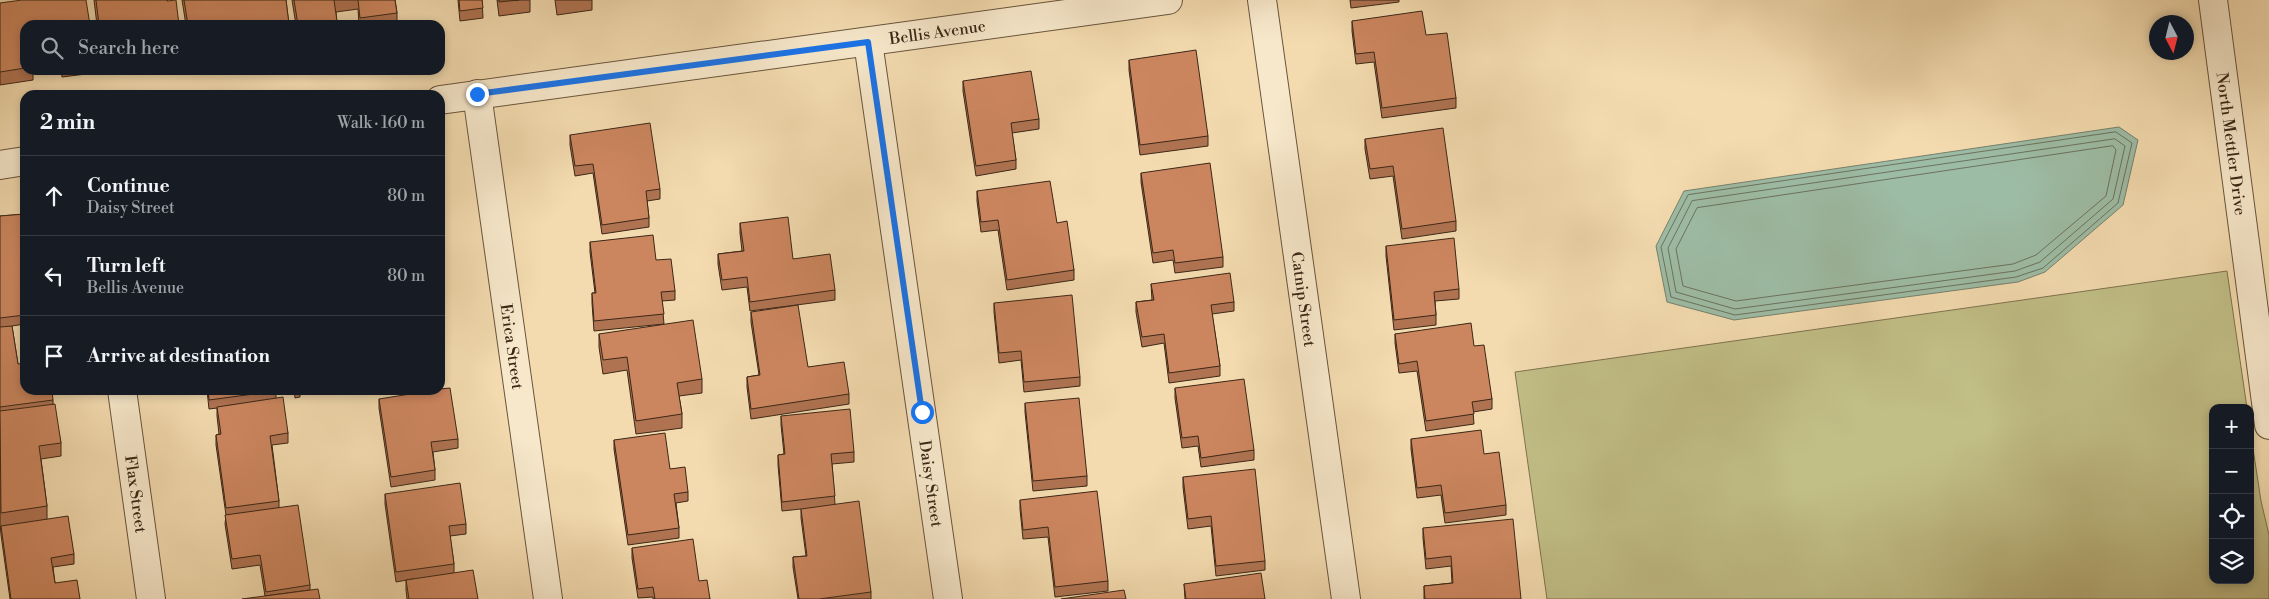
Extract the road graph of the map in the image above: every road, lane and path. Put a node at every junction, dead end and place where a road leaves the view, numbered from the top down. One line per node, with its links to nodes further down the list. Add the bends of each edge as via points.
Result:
1 (1168, 0): 4 (street, Bellis Avenue)
2 (1262, 0): 15 (street, Catnip Street)
3 (2213, 0): 9 (street, North Mettler Drive)
4 (868, 42): 5 (street, Bellis Avenue); 14 (street, Daisy Street)
5 (477, 94): 6 (street, Bellis Avenue); 13 (street, Erica Street)
6 (445, 99)
7 (20, 162): 8 (street)
8 (0, 164)
9 (2260, 287): 11 (street, North Mettler Drive)
10 (123, 395): 12 (street, Flax Street)
11 (2269, 425)
12 (151, 599)
13 (548, 599)
14 (948, 599)
15 (1346, 599)

